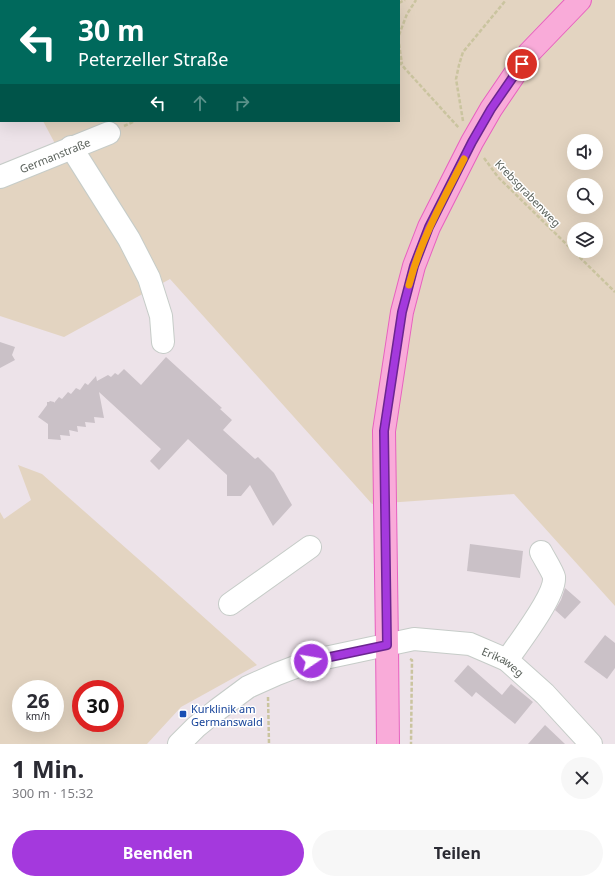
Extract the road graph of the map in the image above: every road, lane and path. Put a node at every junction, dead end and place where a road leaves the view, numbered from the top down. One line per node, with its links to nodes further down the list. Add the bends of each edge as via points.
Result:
1 (416, 0): 4 (path)
2 (506, 0): 7 (path, via 463,52 459,65 456,79 461,113)
3 (580, 0): 7 (main road, via 529,53)
4 (400, 32)
5 (400, 63): 7 (path, Krebsgrabenweg)
6 (109, 133): 8 (street, Germanstraße)
7 (469, 139): 10 (path, Krebsgrabenweg, via 498,177); 15 (main road, via 429,227 414,266 402,312 384,431)
8 (71, 147): 9 (street, Germanstraße); 11 (street, via 129,239 149,278 161,316)
9 (0, 177)
10 (615, 292)
11 (163, 342)
12 (310, 547): 14 (street)
13 (541, 552): 16 (street, via 554,576 552,589)
14 (230, 604)
15 (387, 645): 16 (street, Erikaweg, via 414,639 470,644); 18 (street, Erikaweg, via 311,661 248,687 196,727); 20 (main road); 21 (path, via 412,660)
16 (507, 660): 22 (street, Erikaweg, via 545,694)
17 (268, 696): 19 (path)
18 (180, 744)
19 (269, 744)
20 (388, 744)
21 (411, 744)
22 (591, 744)

